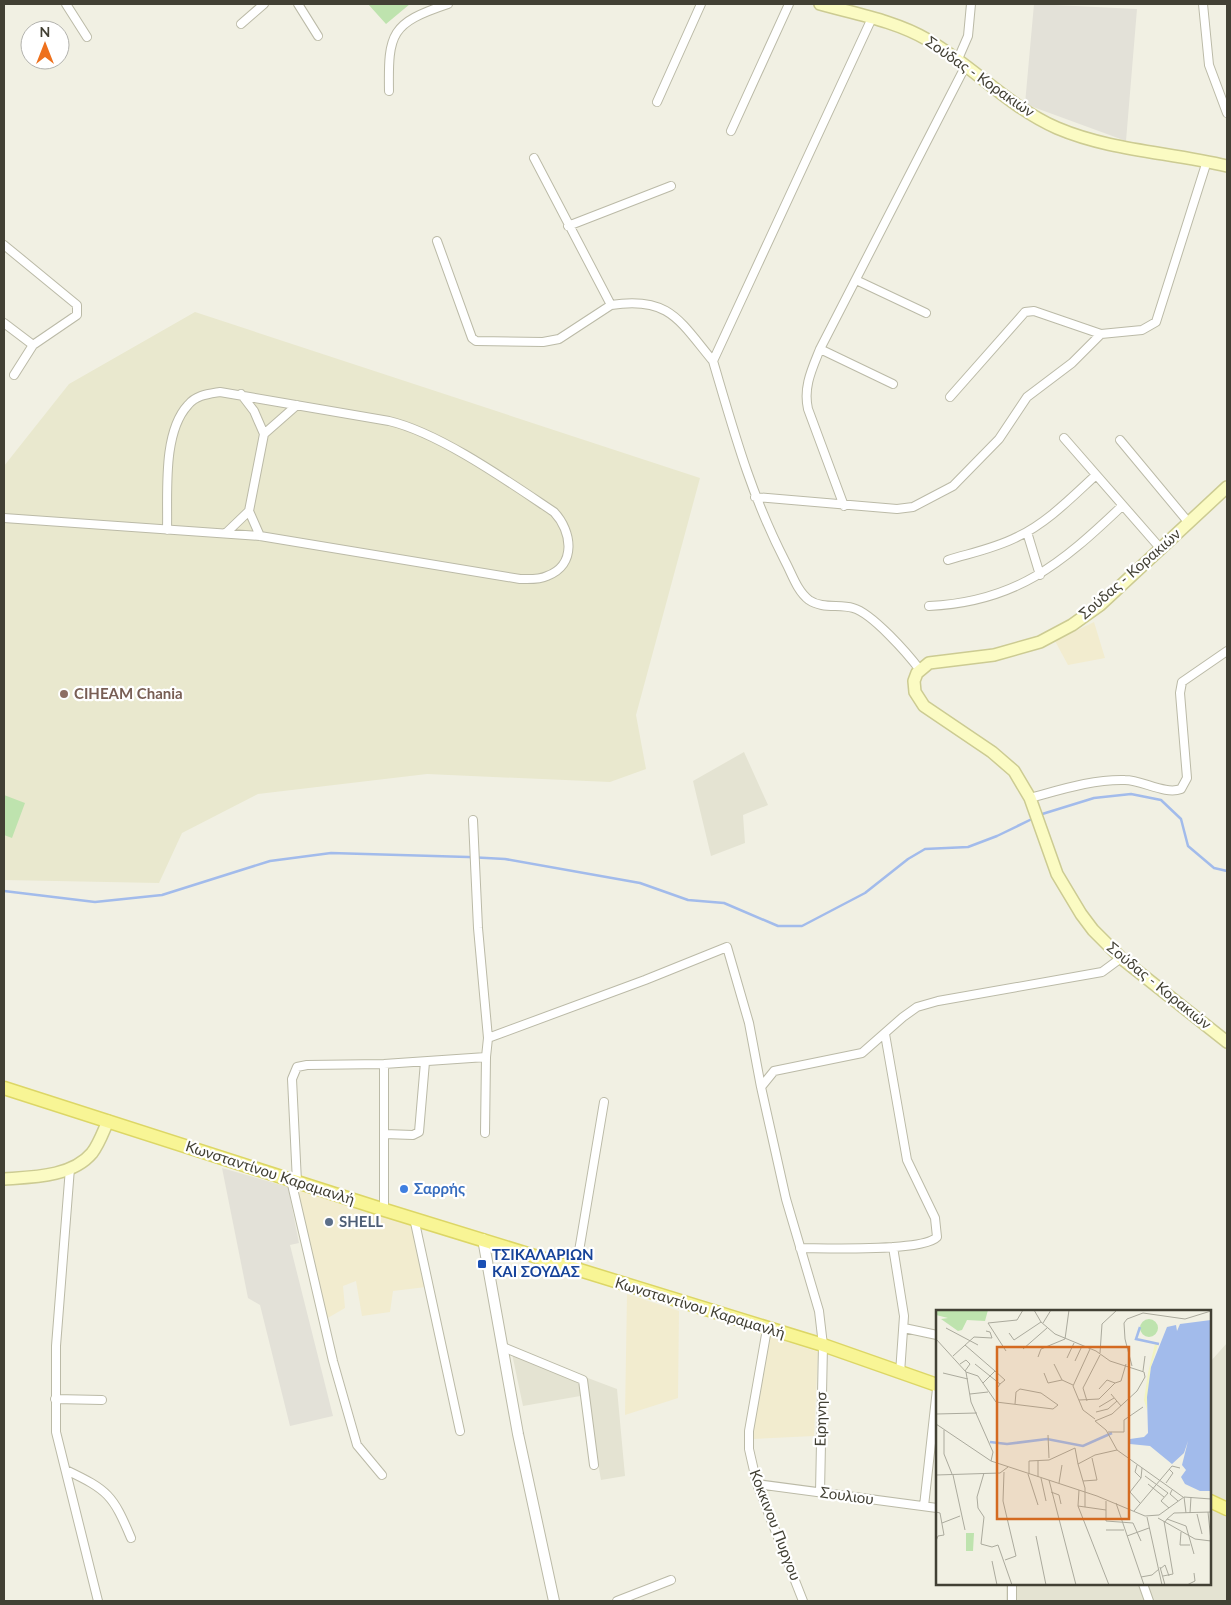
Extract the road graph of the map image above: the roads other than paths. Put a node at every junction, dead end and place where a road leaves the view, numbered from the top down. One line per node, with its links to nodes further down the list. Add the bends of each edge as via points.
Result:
1 (66, 4): 13 (street)
2 (264, 4): 11 (street)
3 (298, 4): 12 (street)
4 (448, 4): 15 (street, via 420,13 401,26 388,54)
5 (700, 4): 16 (street)
6 (788, 4): 18 (street)
7 (820, 4): 10 (main road, Σούδας - Κορακιών)
8 (972, 4): 14 (street)
9 (1202, 4): 17 (street, via 1209,65)
10 (872, 18): 14 (main road, Σούδας - Κορακιών, via 926,38); 33 (street)
11 (241, 24)
12 (318, 36)
13 (88, 37)
14 (962, 62): 20 (main road, Σούδας - Κορακιών, via 1027,112 1057,128 1102,143); 26 (street)
15 (389, 91)
16 (657, 102)
17 (1227, 112)
18 (731, 131)
19 (534, 158): 23 (street)
20 (1207, 162): 21 (main road, Σούδας - Κορακιών); 30 (street, via 1156,322 1135,331)
21 (1227, 166)
22 (670, 186): 23 (street)
23 (568, 226): 27 (street)
24 (437, 241): 27 (street, via 476,341 559,340)
25 (4, 245): 31 (street, via 77,305 76,315)
26 (856, 280): 28 (street); 32 (street)
27 (611, 305): 33 (street, via 654,304 673,315)
28 (926, 313)
29 (4, 323): 31 (street)
30 (1101, 334): 37 (street, via 1034,311 1025,312); 45 (street, via 1072,363 1027,397 999,439 942,494 903,509)
31 (33, 345): 34 (street)
32 (820, 349): 35 (street); 45 (street, via 805,396)
33 (713, 361): 44 (street)
34 (14, 375)
35 (893, 384)
36 (241, 394): 38 (street); 39 (street, via 254,411); 50 (street, via 220,392 198,396 180,416 168,467)
37 (950, 397)
38 (297, 405): 39 (street); 53 (street, via 389,421 416,429 459,452 554,512 564,523 568,551 557,571 546,577 520,579)
39 (264, 434): 47 (street)
40 (1064, 438): 42 (street)
41 (1120, 440): 49 (street)
42 (1096, 475): 46 (street); 51 (street)
43 (1227, 487): 49 (main road, Σούδας - Κορακιών)
44 (755, 497): 45 (street); 59 (street, via 770,532 807,598 814,603 855,608 906,651)
45 (844, 506)
46 (1122, 506): 54 (street); 56 (street)
47 (249, 511): 52 (street); 53 (street)
48 (4, 518): 50 (street)
49 (1189, 523): 54 (main road, Σούδας - Κορακιών)
50 (167, 530): 52 (street)
51 (1027, 532): 55 (street, via 1004,543); 56 (street)
52 (226, 533): 53 (street)
53 (260, 536)
54 (1160, 549): 59 (main road, Σούδας - Κορακιών, via 1100,605 1040,642 994,655 934,662)
55 (948, 560)
56 (1040, 575): 57 (street, via 1009,591 986,598)
57 (929, 606)
58 (1227, 651): 60 (street, via 1182,682 1180,693 1187,778 1181,789 1170,790 1125,780 1106,781)
59 (920, 670): 60 (main road, via 914,687 920,701 1005,762 1014,771)
60 (1031, 803): 62 (main road, Σούδας - Κορακιών, via 1065,890 1093,930)
61 (473, 820): 64 (street)
62 (1121, 958): 63 (street, via 1102,972 917,1007); 65 (main road, Σούδας - Κορακιών)
63 (885, 1034): 69 (street, via 862,1053 774,1072); 81 (street, via 907,1160 932,1211 938,1231 937,1237 930,1242)
64 (488, 1038): 66 (street); 69 (street, Ειρηνησ, via 726,946 749,1023)
65 (1227, 1042)
66 (486, 1057): 67 (street); 73 (street)
67 (425, 1062): 68 (street); 74 (street, via 419,1132 413,1135)
68 (384, 1064): 74 (street); 77 (street, via 297,1067 292,1079)
69 (761, 1087): 82 (street, Ειρηνησ, via 776,1160)
70 (4, 1088): 72 (main road, Κωνσταντίνου Καραμανλή)
71 (604, 1102): 83 (street)
72 (108, 1121): 75 (main road, via 90,1155); 77 (main road, Κωνσταντίνου Καραμανλή)
73 (485, 1133)
74 (384, 1134): 78 (street)
75 (70, 1168): 76 (main road, via 35,1177); 91 (street)
76 (4, 1179)
77 (294, 1181): 78 (main road, Κωνσταντίνου Καραμανλή); 97 (street, via 333,1360 352,1430 357,1445)
78 (384, 1210): 79 (main road, Κωνσταντίνου Καραμανλή)
79 (414, 1218): 80 (main road, Κωνσταντίνου Καραμανλή); 94 (street)
80 (483, 1239): 83 (main road, Κωνσταντίνου Καραμανλή); 88 (street)
81 (893, 1247): 82 (street); 84 (street)
82 (800, 1248): 87 (street, Ειρηνησ, via 819,1311)
83 (576, 1269): 85 (main road, Κωνσταντίνου Καραμανλή)
84 (904, 1328): 86 (street); 89 (street)
85 (768, 1329): 87 (main road, Κωνσταντίνου Καραμανλή); 98 (street, Κοκκινου Πυργου, via 749,1431 749,1449)
86 (936, 1335)
87 (823, 1345): 89 (main road, Κωνσταντίνου Καραμανλή); 99 (street, Ειρηνησ)
88 (503, 1348): 95 (street, via 583,1380); 110 (street)
89 (900, 1373): 90 (main road, Κωνσταντίνου Καραμανλή)
90 (936, 1385)
91 (55, 1399): 93 (street); 96 (street, via 56,1432)
92 (936, 1399): 101 (street)
93 (102, 1400)
94 (460, 1431)
95 (594, 1465)
96 (66, 1470): 104 (street, via 98,1485 109,1496); 109 (street)
97 (382, 1475)
98 (757, 1484): 99 (street, Σουλιου); 111 (street, Κοκκινου Πυργου)
99 (820, 1492): 101 (street, Σουλιου)
100 (1211, 1501): 103 (main road)
101 (924, 1506): 102 (street, Σουλιου)
102 (936, 1508)
103 (1227, 1509)
104 (132, 1538)
105 (671, 1580): 108 (street)
106 (1012, 1585): 112 (street)
107 (1143, 1585): 113 (street)
108 (623, 1600)
109 (98, 1601)
110 (554, 1601)
111 (804, 1601)
112 (1012, 1601)
113 (1149, 1601)

